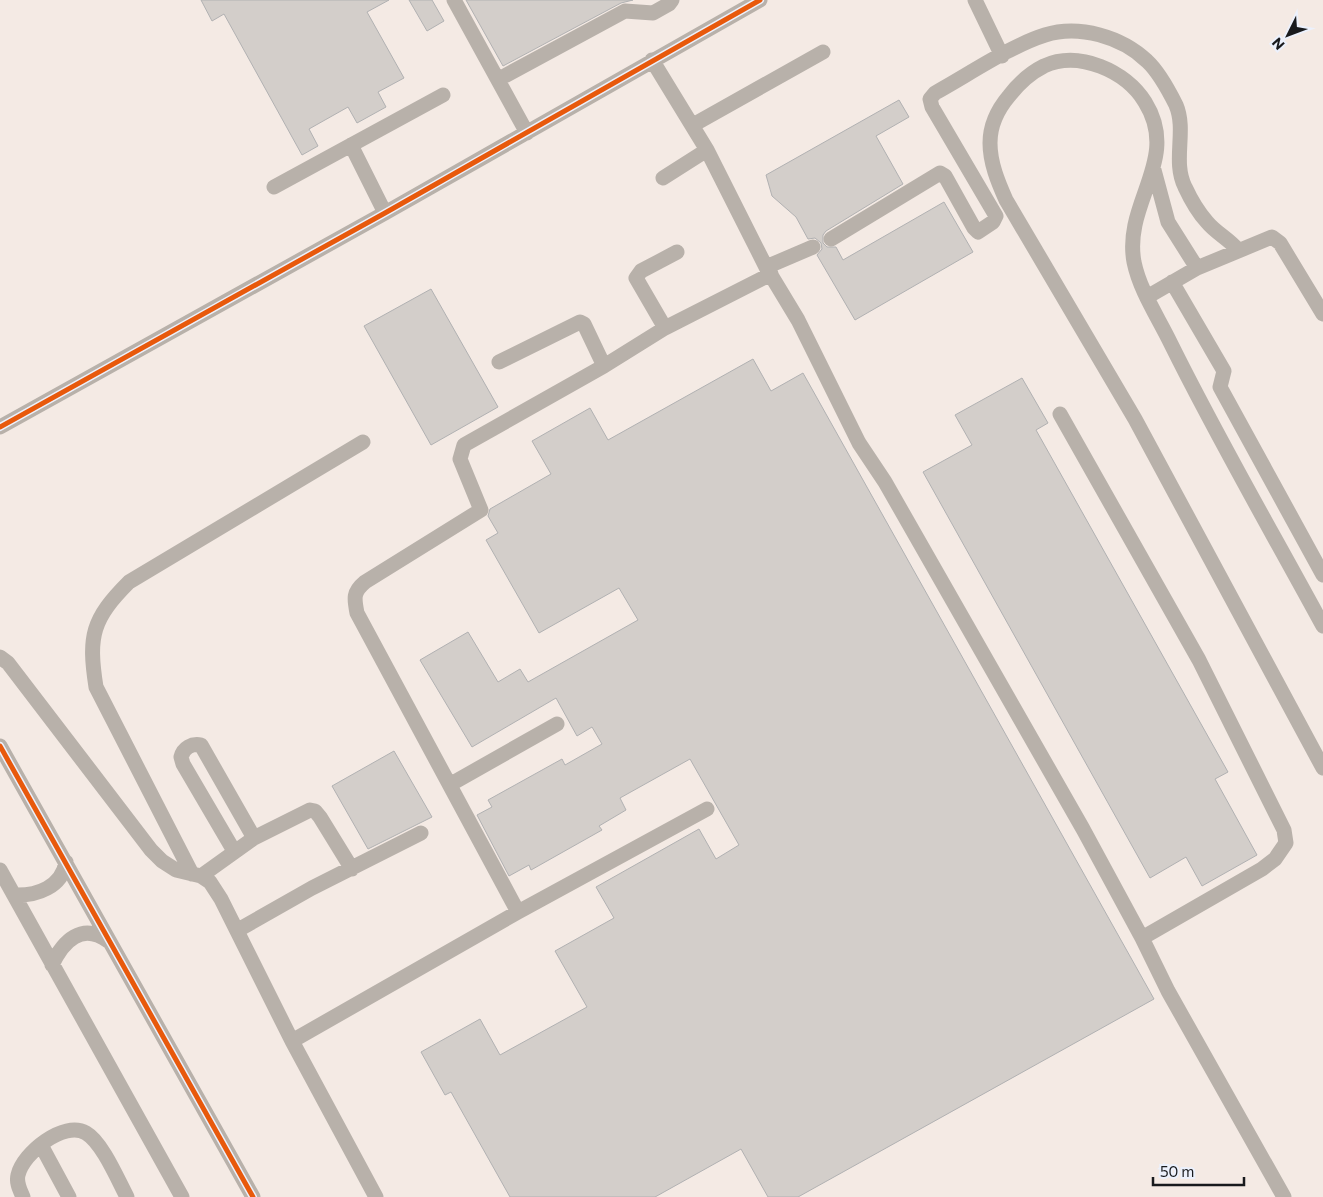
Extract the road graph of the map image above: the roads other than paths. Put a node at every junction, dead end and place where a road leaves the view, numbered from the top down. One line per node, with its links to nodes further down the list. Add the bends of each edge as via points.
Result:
1 (454, 0): 8 (street)
2 (672, 0): 8 (street, via 653,13 625,11)
3 (760, 0): 7 (street)
4 (975, 0): 6 (street)
5 (823, 52): 10 (street)
6 (1002, 56): 18 (street, via 935,93 930,99 996,216 993,222 978,232 945,176 940,173); 20 (street, via 1046,35 1072,31 1103,36 1130,48 1148,62 1177,108 1179,172 1184,186 1208,223)
7 (652, 60): 10 (street); 11 (street)
8 (499, 80): 11 (street)
9 (443, 95): 12 (street)
10 (693, 125): 13 (street)
11 (527, 133): 17 (street)
12 (350, 145): 16 (street); 17 (street)
13 (707, 150): 15 (street); 23 (street)
14 (1154, 170): 22 (street, via 1168,222); 25 (street, via 1137,211 1132,252 1138,277); 38 (street, via 1158,148 1154,121 1146,103 1125,80 1096,64 1060,61 1045,65 1017,85 995,117 990,142 994,173 1006,200 1134,419)
15 (664, 178)
16 (274, 187)
17 (385, 213): 31 (street)
18 (831, 239)
19 (813, 247): 23 (street)
20 (1238, 250): 22 (street); 26 (street, via 1272,237 1277,239)
21 (677, 252): 27 (street, via 641,271 636,278)
22 (1197, 268): 24 (street)
23 (768, 271): 27 (street); 51 (street, via 798,320 859,443 885,482)
24 (1172, 282): 25 (street); 33 (street, via 1224,371 1220,387)
25 (1148, 297): 34 (street)
26 (1323, 314)
27 (665, 328): 29 (street)
28 (499, 362): 29 (street, via 580,322 584,324)
29 (604, 366): 39 (street, via 464,445 460,459 481,510 365,582 354,596 357,612)
30 (1060, 414): 51 (street, via 1199,660 1284,830 1286,843 1275,859 1262,869)
31 (0, 427)
32 (363, 442): 47 (street, via 128,582 100,615 94,631 91,657 96,687)
33 (1323, 575)
34 (1323, 626)
35 (0, 657): 47 (street, via 8,663 151,850 176,870)
36 (557, 724): 39 (street)
37 (0, 746): 44 (street)
38 (1323, 768)
39 (451, 784): 49 (street)
40 (706, 809): 49 (street)
41 (421, 833): 45 (street)
42 (254, 838): 43 (street); 43 (street, via 201,745 187,748 180,757 183,764); 45 (street, via 310,810 316,811)
43 (234, 851): 47 (street)
44 (66, 862): 48 (street, via 65,869 49,888 32,896); 52 (street)
45 (352, 869): 50 (street)
46 (0, 870): 48 (street)
47 (196, 875): 50 (street, via 210,882)
48 (14, 895): 53 (street)
49 (518, 912): 54 (street)
50 (238, 930): 54 (street)
51 (1142, 938): 62 (street, via 1168,991)
52 (108, 941): 53 (street, via 96,935 77,935 61,947); 60 (street)
53 (52, 965): 59 (street)
54 (292, 1041): 61 (street)
55 (40, 1145): 56 (street, via 30,1154 18,1174); 57 (street); 58 (street, via 73,1129 85,1132 95,1140)
56 (23, 1197)
57 (69, 1197)
58 (127, 1197)
59 (182, 1197)
60 (253, 1197)
61 (376, 1197)
62 (1284, 1197)

